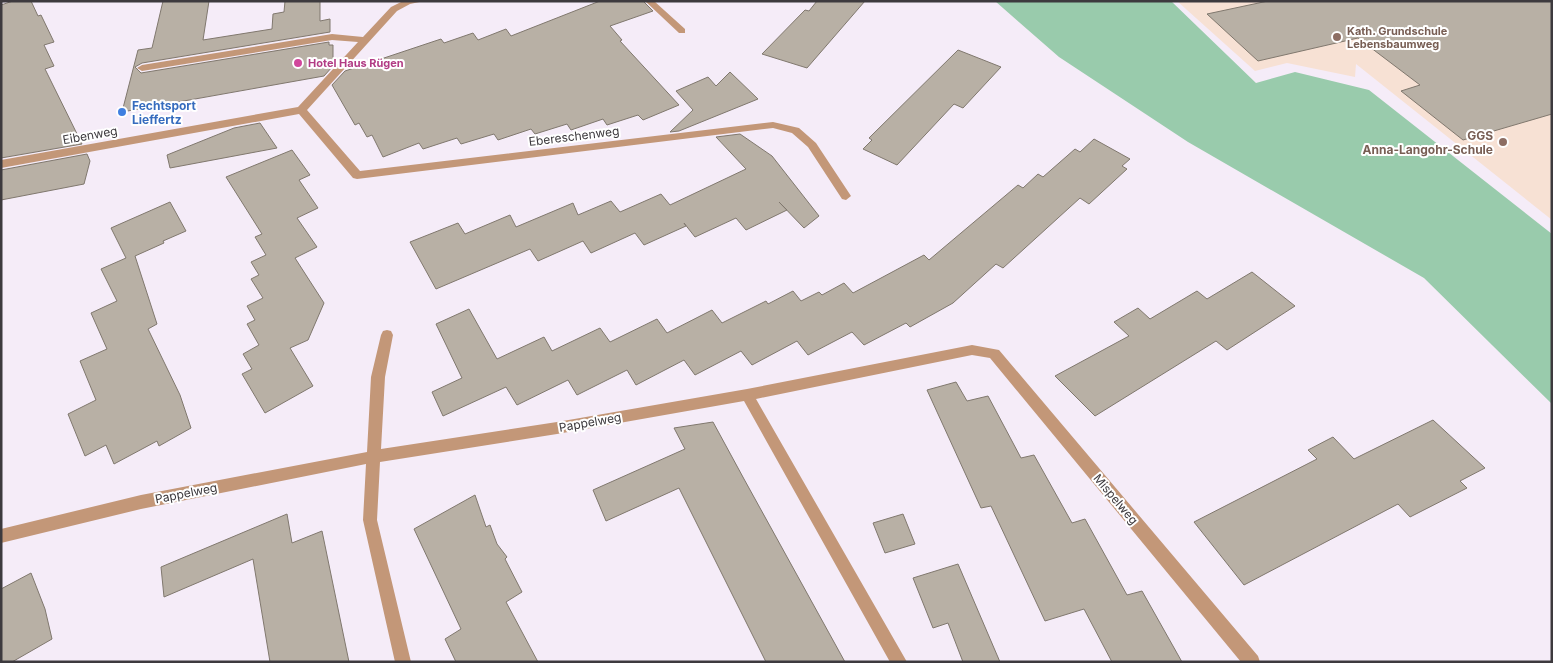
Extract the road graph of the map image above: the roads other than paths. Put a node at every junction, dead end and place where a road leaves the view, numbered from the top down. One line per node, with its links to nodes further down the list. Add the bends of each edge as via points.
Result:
1 (420, 1): 4 (street, via 394,8)
2 (649, 1): 3 (street)
3 (682, 31)
4 (365, 40): 5 (street, via 332,37); 6 (street)
5 (142, 68)
6 (301, 110): 7 (street, Eibenweg); 8 (street, Ebereschenweg, via 357,176 773,124 795,130 812,145)
7 (1, 164)
8 (846, 196)
9 (387, 335): 12 (street, via 378,377)
10 (972, 350): 11 (street, Pappelweg); 16 (street, Mispelweg, via 994,354)
11 (747, 395): 12 (street, Pappelweg); 15 (street)
12 (372, 457): 13 (street, Pappelweg, via 141,502); 14 (street, via 370,520)
13 (1, 536)
14 (403, 662)
15 (899, 662)
16 (1252, 662)

